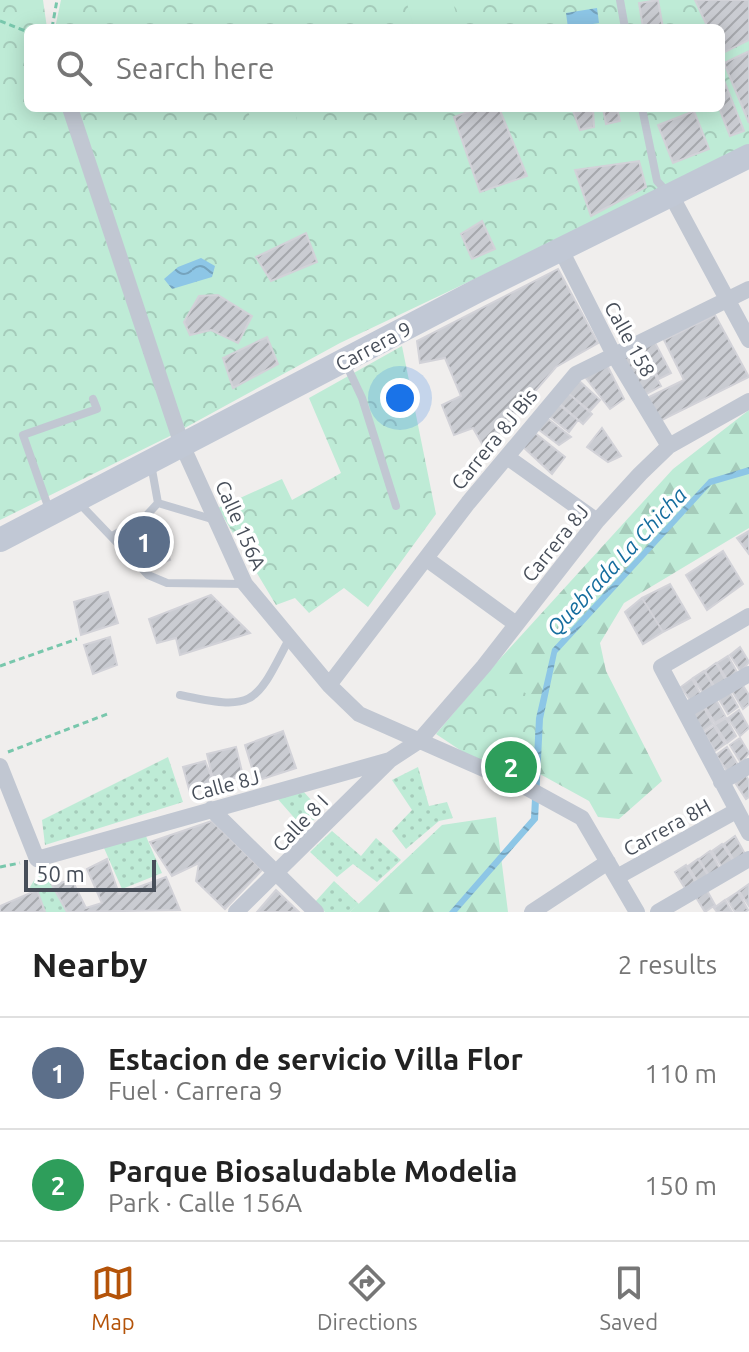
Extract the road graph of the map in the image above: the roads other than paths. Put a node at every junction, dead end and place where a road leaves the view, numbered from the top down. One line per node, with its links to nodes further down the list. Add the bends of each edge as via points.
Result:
1 (620, 0): 2 (lane)
2 (624, 24)
3 (71, 112): 17 (street, Calle 156A)
4 (643, 112): 6 (lane, via 657,181)
5 (749, 156): 6 (street, Carrera 9)
6 (671, 195): 7 (street, Carrera 9); 9 (street)
7 (561, 250): 11 (street, Calle 158); 12 (street, Carrera 9)
8 (749, 289): 9 (street, Carrera 8J Bis)
9 (727, 300): 10 (street); 11 (street, Carrera 8J Bis)
10 (749, 340)
11 (613, 353): 18 (street, Calle 158); 19 (street, Carrera 8J Bis, via 576,374)
12 (345, 362): 17 (street, Carrera 9); 23 (lane, via 362,398)
13 (93, 399): 16 (lane, via 97,409)
14 (749, 401): 18 (street, Carrera 8J)
15 (19, 425): 16 (lane)
16 (23, 435): 24 (lane)
17 (182, 445): 20 (street, Carrera 9); 25 (street, Calle 156A)
18 (669, 446): 26 (street, Carrera 8J)
19 (507, 457): 26 (street); 29 (street, Carrera 8J Bis)
20 (150, 460): 21 (street, Carrera 9); 22 (lane)
21 (75, 500): 24 (street, Carrera 9); 27 (lane)
22 (158, 503): 25 (lane); 27 (lane)
23 (396, 506)
24 (51, 513): 28 (street, Carrera 9)
25 (217, 520): 30 (street, Calle 156A)
26 (597, 521): 32 (street, Carrera 8J)
27 (114, 535): 30 (lane, via 148,575 167,583)
28 (0, 540)
29 (428, 560): 32 (street); 35 (street, Carrera 8J Bis)
30 (245, 584): 33 (street, Calle 156A)
31 (749, 616): 37 (street, via 661,667)
32 (516, 624): 38 (street, Carrera 8J)
33 (289, 638): 35 (street, Calle 156A); 36 (lane, via 256,696 242,704)
34 (749, 674): 37 (street)
35 (329, 685): 38 (street, Calle 156A, via 359,714)
36 (180, 695)
37 (686, 710): 42 (street)
38 (419, 741): 39 (street, Calle 8J); 47 (street, Calle 156A, via 563,805 590,828)
39 (390, 760): 43 (street, Calle 8J); 48 (street, Calle 8 I)
40 (0, 766): 43 (street, Calle 8J, via 37,859)
41 (749, 766): 42 (street, Carrera 8H)
42 (721, 782): 44 (street)
43 (211, 809): 48 (street)
44 (736, 811): 45 (street); 49 (street, Carrera 8H)
45 (749, 833)
46 (749, 859): 54 (street)
47 (608, 862): 49 (street, Calle 156A); 52 (street, Carrera 8H)
48 (279, 874): 50 (street, Calle 8 I); 51 (street)
49 (617, 877): 53 (street, Calle 156A)
50 (236, 912)
51 (316, 912)
52 (532, 912)
53 (637, 912)
54 (658, 912)

